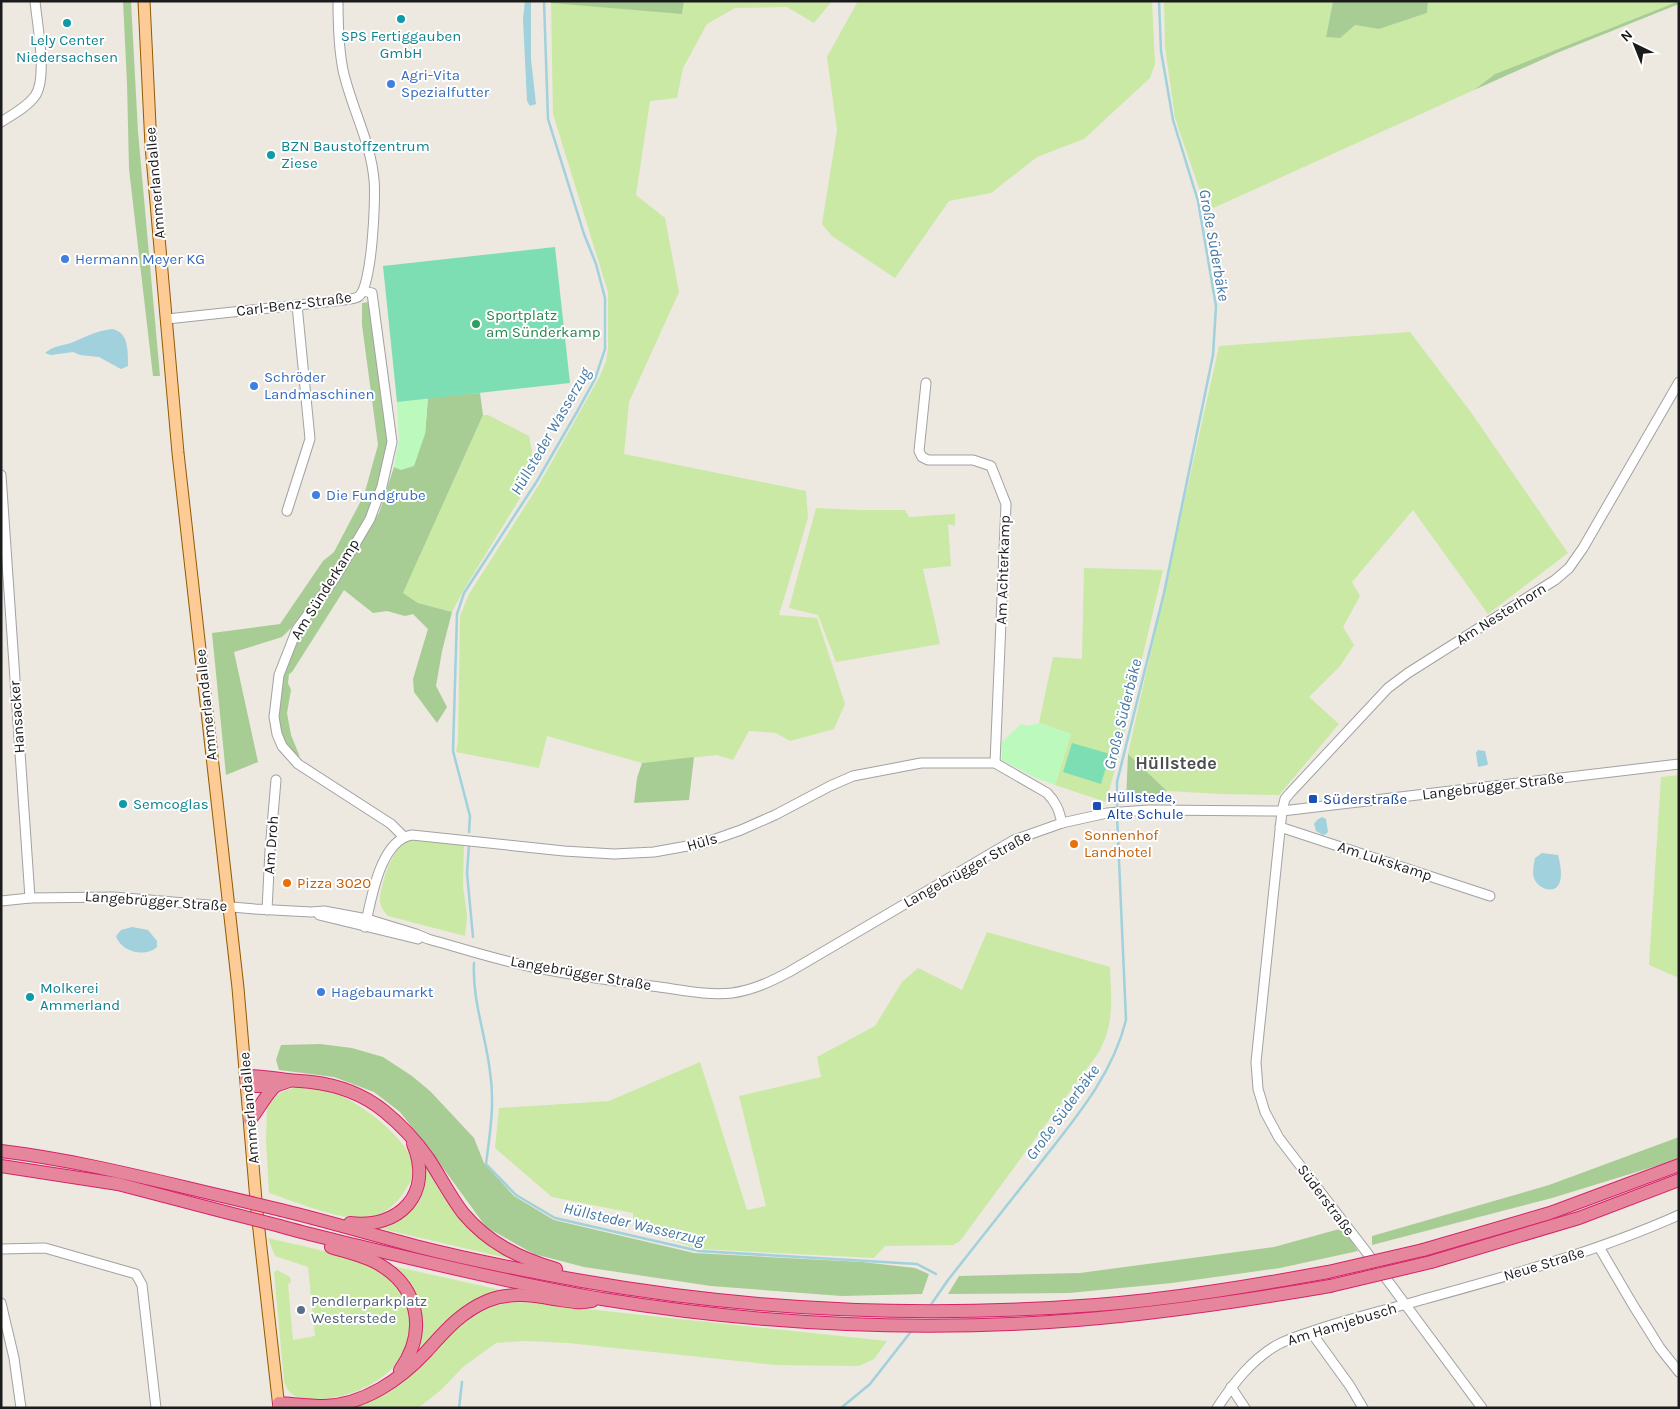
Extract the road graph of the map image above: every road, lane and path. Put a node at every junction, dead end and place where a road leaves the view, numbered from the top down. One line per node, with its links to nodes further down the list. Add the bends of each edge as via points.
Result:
1 (35, 1): 4 (street, via 40,85 23,107)
2 (144, 1): 7 (main road, Ammerlandallee, via 151,146)
3 (338, 1): 5 (street, Carl-Benz-Straße, via 343,70 374,180 371,257)
4 (1, 122)
5 (363, 291): 6 (street, Carl-Benz-Straße, via 358,297 344,300); 18 (street, Am Sünderkamp, via 372,294 392,442 388,462 370,519 335,578 297,629 279,675 274,717 282,746 298,764 391,824)
6 (297, 305): 7 (street, Carl-Benz-Straße); 11 (street, via 310,439)
7 (167, 319): 22 (main road, Ammerlandallee, via 178,453)
8 (1679, 382): 15 (street, Am Nesterhorn, via 1584,548 1569,568 1388,688 1290,792)
9 (926, 383): 12 (street, Am Achterkamp, via 919,451 922,457 928,460 973,460 991,466 1006,504)
10 (1, 475): 20 (street, Hansacker)
11 (287, 511)
12 (995, 763): 16 (street, via 1054,799); 18 (street, Hüls, via 921,764 864,773 830,786 741,830 704,842 654,852 564,851 412,834)
13 (1679, 764): 15 (street, Langebrügger Straße)
14 (276, 780): 23 (street, Am Droh)
15 (1282, 811): 16 (street, Langebrügger Straße, via 1127,811); 17 (street, Süderstraße)
16 (1062, 823): 24 (street, Langebrügger Straße, via 1000,847 789,972 749,990 714,993 526,966 414,939)
17 (1280, 826): 19 (street, Am Lukskamp); 42 (street, Süderstraße, via 1256,1062 1258,1089 1265,1112 1279,1138)
18 (403, 836): 24 (street, via 381,865)
19 (1490, 896)
20 (30, 898): 21 (street, Langebrügger Straße); 22 (street, Langebrügger Straße, via 114,897)
21 (1, 901)
22 (229, 906): 23 (street, Langebrügger Straße); 26 (main road, Ammerlandallee)
23 (267, 910): 24 (street, Langebrügger Straße, via 311,912)
24 (366, 923)
25 (289, 1080): 26 (highway, via 265,1076); 27 (highway); 29 (highway, via 325,1084 355,1094 384,1111)
26 (247, 1081): 27 (highway); 28 (main road, Ammerlandallee)
27 (275, 1086): 28 (highway)
28 (250, 1120): 48 (main road, Ammerlandallee)
29 (409, 1135): 34 (highway, via 418,1157 419,1179 410,1201 396,1215 382,1222 359,1224); 39 (highway, via 479,1229 526,1260)
30 (1, 1151): 34 (highway, bridge, via 116,1170)
31 (1, 1166): 36 (highway, bridge, via 118,1184)
32 (1679, 1166): 43 (highway, bridge, via 1550,1214 1423,1250 1328,1272 1146,1300)
33 (1679, 1180): 43 (highway, bridge, via 1579,1218 1430,1262 1330,1286 1150,1313 1050,1322 950,1325)
34 (286, 1211): 39 (highway, via 418,1247)
35 (1677, 1218): 37 (street, Neue Straße)
36 (314, 1236): 40 (highway); 46 (highway, via 329,1247 382,1266 408,1293 416,1318 415,1338 406,1361)
37 (1599, 1247): 42 (street, Neue Straße); 45 (street, via 1633,1306)
38 (1, 1249): 51 (street, via 45,1248 136,1274 142,1285)
39 (583, 1282): 43 (highway)
40 (602, 1299): 43 (highway, via 807,1322); 46 (highway, via 581,1303 518,1295 488,1300 462,1315 411,1367)
41 (1, 1304): 50 (street, via 14,1358)
42 (1405, 1304): 44 (street, Am Hamjebusch); 55 (street, Süderstraße)
43 (884, 1318)
44 (1311, 1332): 47 (street, Am Hamjebusch, via 1276,1346); 54 (street)
45 (1679, 1372)
46 (393, 1380): 49 (highway, via 358,1399)
47 (1231, 1387): 52 (street, Am Hamjebusch); 53 (street)
48 (279, 1406): 49 (highway)
49 (323, 1407)
50 (21, 1408)
51 (156, 1408)
52 (1217, 1408)
53 (1245, 1408)
54 (1363, 1408)
55 (1482, 1408)

